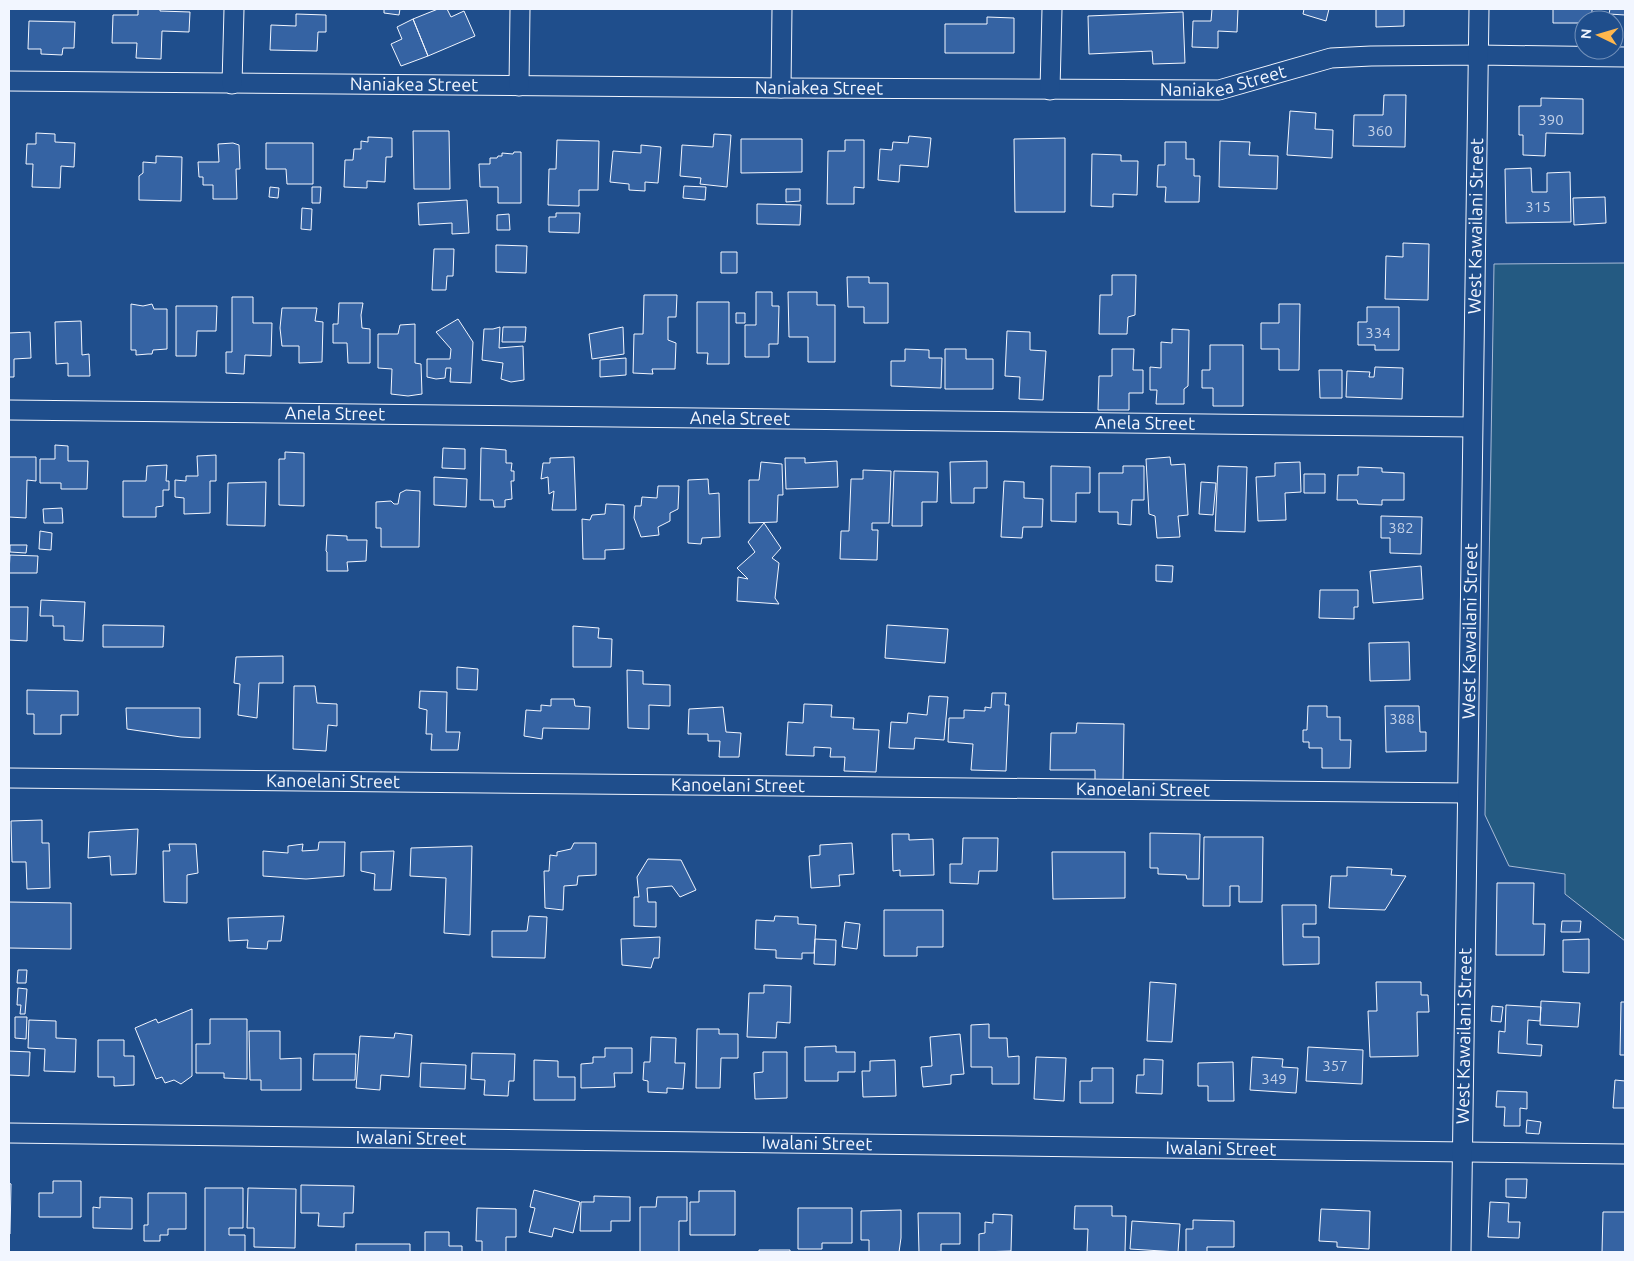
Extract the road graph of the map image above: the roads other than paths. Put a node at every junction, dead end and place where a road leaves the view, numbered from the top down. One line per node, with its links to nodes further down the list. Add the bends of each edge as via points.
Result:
1 (234, 9): 9 (street)
2 (520, 9): 10 (street)
3 (782, 9): 11 (street)
4 (1052, 9): 12 (street)
5 (1479, 9): 6 (street, West Kawailani Street)
6 (1478, 55): 7 (street, Naniakea Street); 12 (street, Naniakea Street, via 1331,58 1219,90); 14 (street, West Kawailani Street)
7 (1625, 57)
8 (9, 81): 9 (street, Naniakea Street)
9 (232, 84): 10 (street, Naniakea Street)
10 (519, 86): 11 (street, Naniakea Street)
11 (781, 88): 12 (street, Naniakea Street)
12 (1050, 90)
13 (9, 410): 14 (street, Anela Street)
14 (1472, 427): 16 (street, West Kawailani Street)
15 (9, 778): 16 (street, Kanoelani Street)
16 (1467, 793): 18 (street, West Kawailani Street)
17 (9, 1133): 18 (street, Iwalani Street)
18 (1463, 1152): 19 (street, Iwalani Street); 20 (street, West Kawailani Street)
19 (1625, 1154)
20 (1461, 1252)

